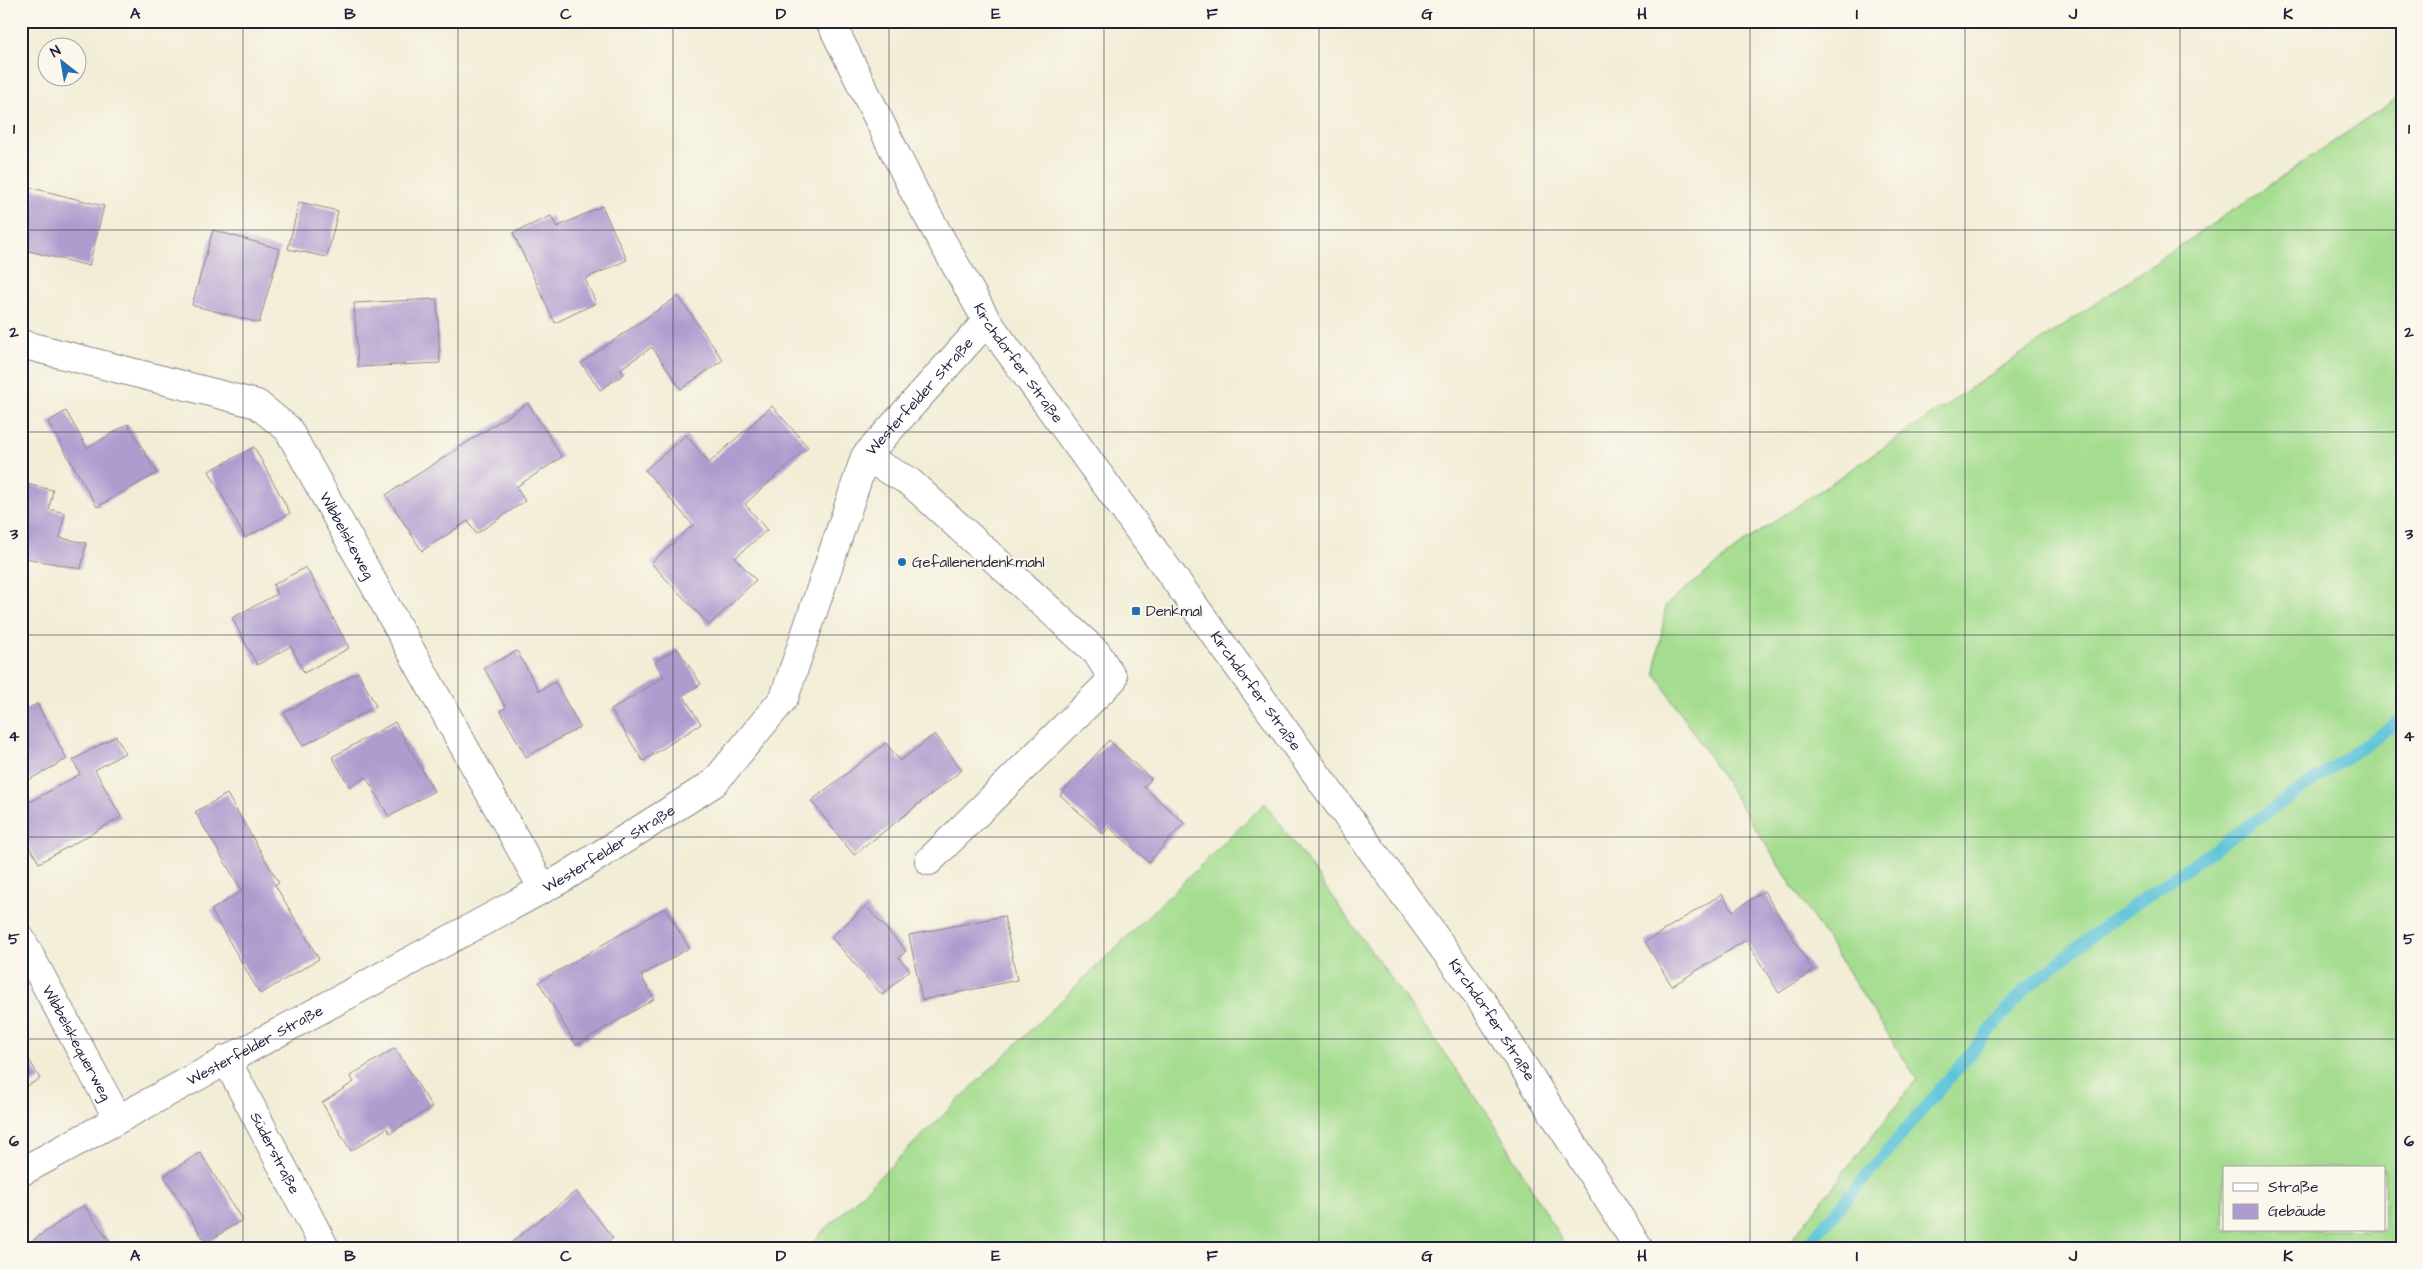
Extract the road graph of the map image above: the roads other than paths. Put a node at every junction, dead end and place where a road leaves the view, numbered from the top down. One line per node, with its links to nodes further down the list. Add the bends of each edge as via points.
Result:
1 (830, 21): 2 (street, Kirchdorfer Straße, via 915,193)
2 (987, 321): 4 (street, Westerfelder Straße); 12 (street, Kirchdorfer Straße, via 1483,1003)
3 (21, 344): 6 (street, Wibbelskeweg, via 257,404 288,429)
4 (865, 458): 5 (street, via 910,482 1097,653 1113,679); 6 (street, Westerfelder Straße, via 784,698 714,783)
5 (929, 861)
6 (543, 888): 8 (street, Westerfelder Straße)
7 (21, 939): 9 (street, Wibbelskequerweg)
8 (226, 1059): 9 (street, Westerfelder Straße); 11 (street, Süderstraße)
9 (118, 1120): 10 (street, Westerfelder Straße)
10 (21, 1172)
11 (325, 1248)
12 (1639, 1248)

